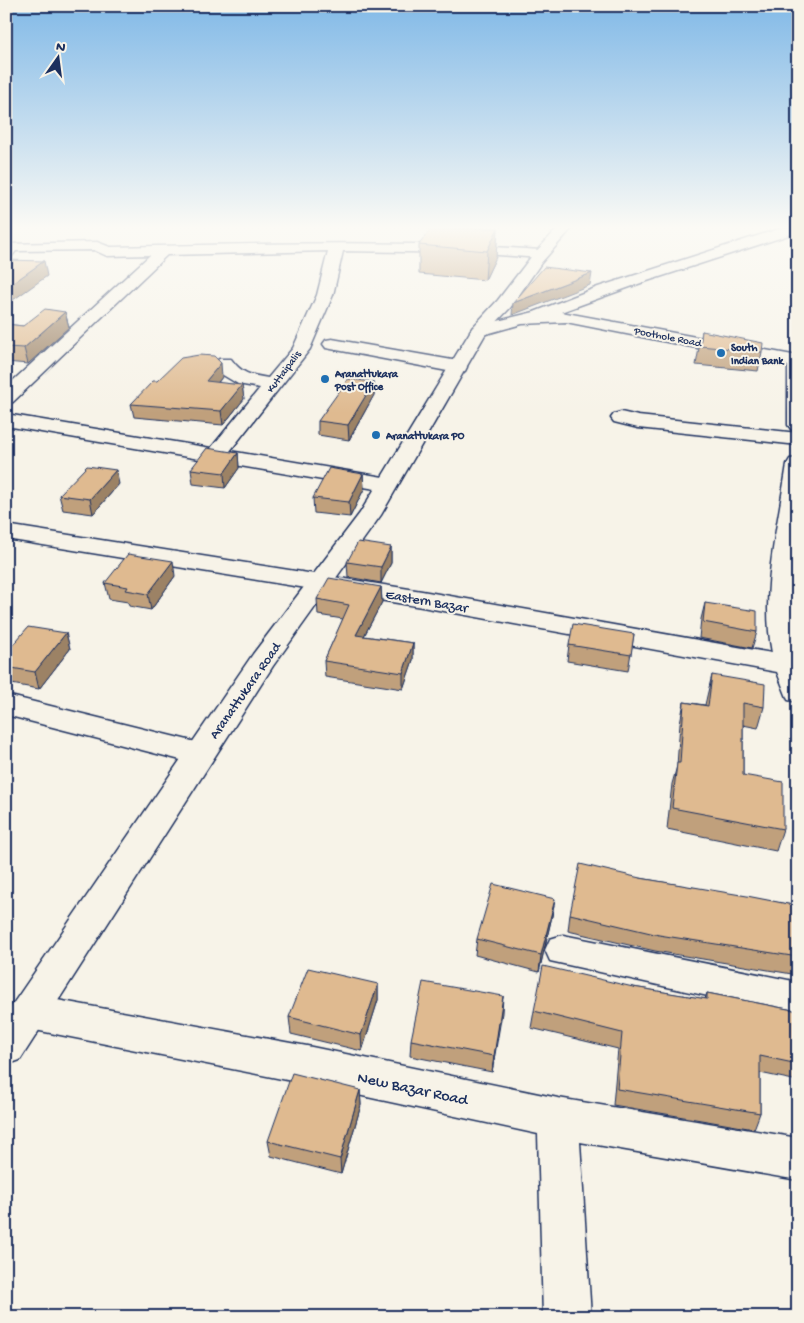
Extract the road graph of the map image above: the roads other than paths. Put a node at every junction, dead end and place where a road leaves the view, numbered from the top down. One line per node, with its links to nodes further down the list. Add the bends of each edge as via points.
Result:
1 (122, 290): 13 (street)
2 (326, 290): 12 (street, Kuttaipalis, via 301,349)
3 (515, 290): 5 (street, Aranattukara Road)
4 (608, 290): 6 (street)
5 (504, 304): 6 (street, via 512,312); 7 (street, Aranattukara Road)
6 (539, 315): 7 (street, Poothole Road); 9 (street, Poothole Road, via 593,322)
7 (479, 331): 11 (street, Aranattukara Road)
8 (332, 344): 11 (street)
9 (797, 362): 16 (street)
10 (225, 363): 12 (street, via 225,368 245,380)
11 (458, 366): 20 (street, Aranattukara Road)
12 (274, 384): 18 (street, Kuttaipalis)
13 (6, 398)
14 (621, 418): 17 (street)
15 (6, 420): 18 (street)
16 (798, 425)
17 (798, 439)
18 (216, 455): 20 (street)
19 (798, 464): 23 (street, via 782,568 783,640)
20 (387, 484): 22 (street, Aranattukara Road, via 370,515)
21 (6, 532): 22 (street, Eastern Bazar)
22 (322, 582): 23 (street, Eastern Bazar); 26 (street, Aranattukara Road)
23 (788, 665): 24 (street)
24 (798, 692)
25 (6, 706): 26 (street)
26 (200, 754): 29 (street, Aranattukara Road)
27 (563, 950): 28 (street)
28 (798, 999)
29 (30, 1012): 30 (street, Aranattukara Road); 31 (street, New Bazar Road, via 307,1064)
30 (6, 1047)
31 (558, 1118): 32 (street, New Bazar Road); 33 (street)
32 (798, 1159)
33 (567, 1317)

